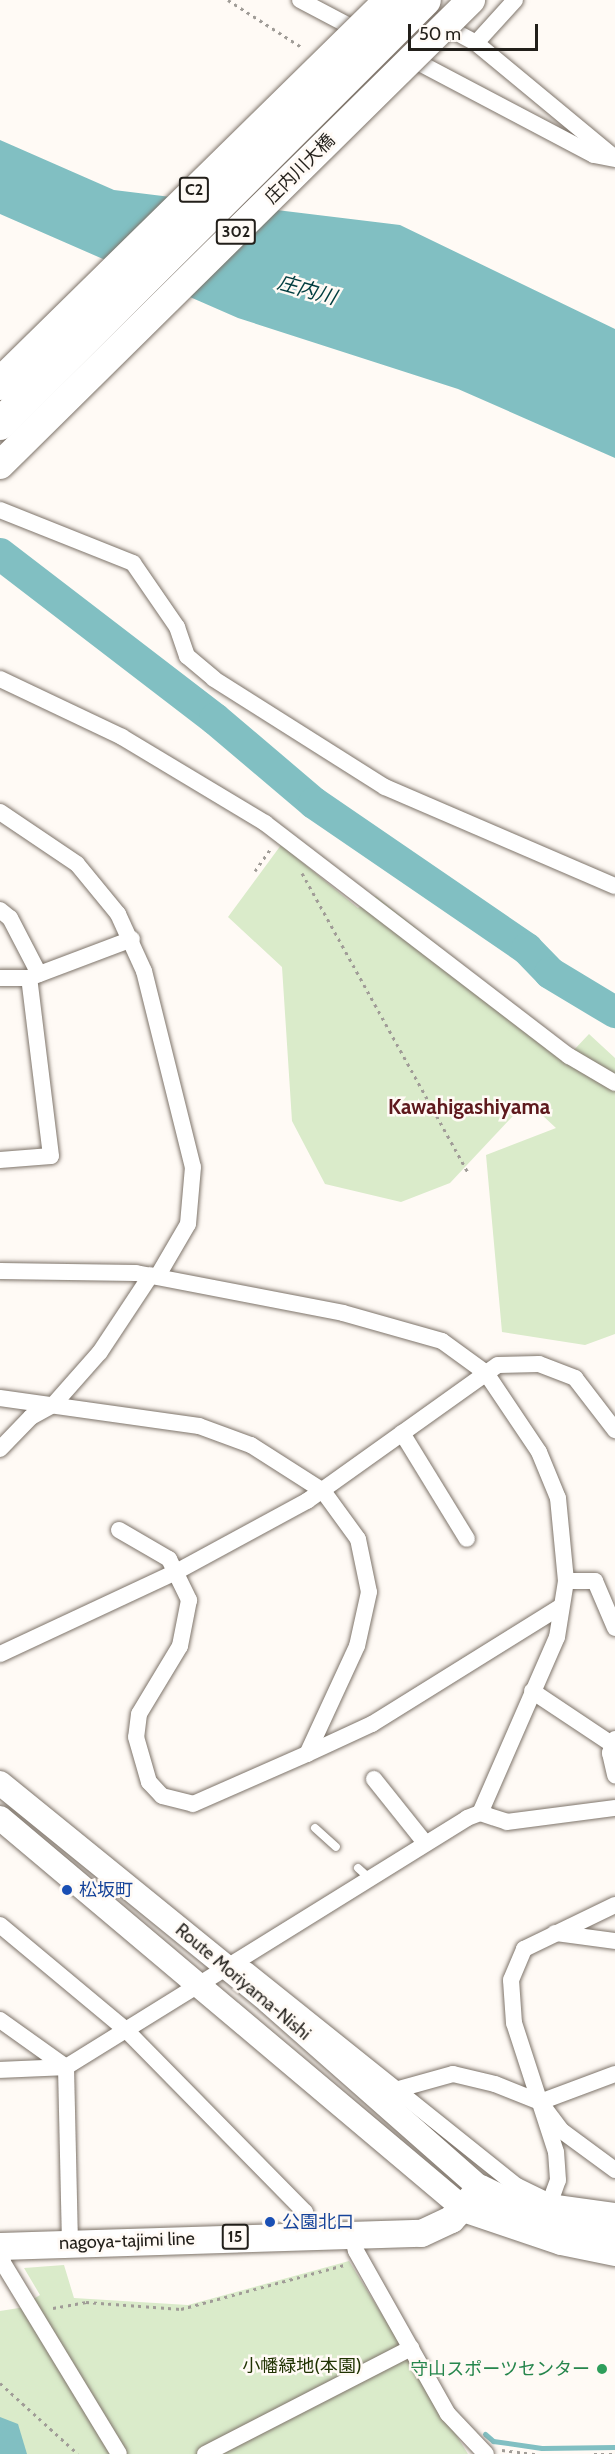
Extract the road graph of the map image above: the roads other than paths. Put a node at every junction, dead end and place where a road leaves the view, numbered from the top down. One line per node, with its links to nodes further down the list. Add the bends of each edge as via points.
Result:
1 (300, 0): 7 (street, via 594,155)
2 (393, 0): 6 (street); 8 (highway, C2, bridge)
3 (425, 0): 9 (highway, C2, bridge)
4 (471, 0): 10 (highway, 庄内川大橋 / 302, bridge)
5 (515, 0): 6 (street)
6 (476, 43): 7 (street)
7 (615, 158)
8 (0, 384)
9 (0, 424)
10 (0, 465)
11 (0, 510): 14 (street, via 133,563 177,627 187,656 214,679 385,787)
12 (0, 679): 19 (street, via 122,737 280,835 569,1056)
13 (0, 812): 16 (street, via 76,864)
14 (615, 886)
15 (0, 910): 17 (street, via 10,918)
16 (132, 939): 17 (street); 22 (street, via 159,1020 193,1167 188,1224)
17 (34, 976): 18 (street); 20 (street, via 51,1156)
18 (0, 978)
19 (615, 1083)
20 (0, 1160)
21 (0, 1271): 22 (street)
22 (154, 1276): 23 (street, via 408,1329 442,1341); 25 (street, via 100,1352)
23 (486, 1373): 26 (street, via 514,1362 556,1369 575,1378); 27 (street); 33 (street, via 539,1452 558,1498)
24 (0, 1398): 25 (street)
25 (54, 1404): 28 (street, via 31,1417); 29 (street, via 199,1426 251,1445)
26 (615, 1430)
27 (402, 1433): 29 (street); 31 (street)
28 (0, 1449)
29 (322, 1491): 32 (street); 39 (street, via 358,1539 369,1592 357,1646)
30 (119, 1530): 32 (street, via 152,1546)
31 (467, 1539)
32 (178, 1571): 36 (street); 39 (street, via 189,1617 180,1646 139,1714 136,1737 149,1782 162,1796 193,1804)
33 (566, 1581): 34 (street); 35 (street, via 595,1581)
34 (560, 1607): 37 (street, via 557,1637); 39 (street, via 372,1724)
35 (615, 1628)
36 (0, 1654)
37 (532, 1691): 38 (street); 44 (street)
38 (613, 1741): 40 (street)
39 (308, 1754)
40 (615, 1775)
41 (374, 1779): 47 (street)
42 (0, 1783): 53 (main road, Route Moriyama-Nishi)
43 (615, 1808): 44 (street, via 507,1822)
44 (480, 1813): 47 (street)
45 (0, 1818): 54 (main road, Route Moriyama-Nishi)
46 (315, 1828): 48 (lane)
47 (425, 1843): 53 (street, via 363,1873)
48 (336, 1847)
49 (615, 1905): 51 (street)
50 (0, 1924): 56 (street)
51 (555, 1933): 52 (street); 61 (street, via 524,1949 511,1980 514,2023)
52 (615, 1941)
53 (229, 1963): 54 (street); 60 (street); 63 (main road, Route Moriyama-Nishi)
54 (198, 1985): 56 (street); 63 (main road, Route Moriyama-Nishi)
55 (0, 2020): 57 (street)
56 (127, 2031): 57 (street); 67 (street, via 305,2212)
57 (66, 2067): 58 (street); 68 (street)
58 (0, 2070)
59 (615, 2074): 61 (street)
60 (399, 2089): 61 (street, via 453,2074 473,2076); 64 (street, via 494,2169)
61 (540, 2102): 62 (street, via 562,2131); 64 (street, via 558,2168)
62 (615, 2170)
63 (472, 2198): 66 (main road, via 550,2222); 70 (main road, nagoya-tajimi line / 15, via 421,2233); 71 (main road, via 552,2239)
64 (550, 2202): 65 (street)
65 (615, 2211)
66 (615, 2230)
67 (308, 2235): 68 (main road, nagoya-tajimi line / 15); 70 (main road, nagoya-tajimi line / 15)
68 (70, 2243): 69 (main road, nagoya-tajimi line / 15)
69 (1, 2246): 74 (street, via 3,2263)
70 (348, 2246): 72 (street, via 356,2251)
71 (615, 2252)
72 (411, 2348): 73 (street, via 448,2414); 75 (street)
73 (483, 2451)
74 (119, 2454)
75 (206, 2454)

